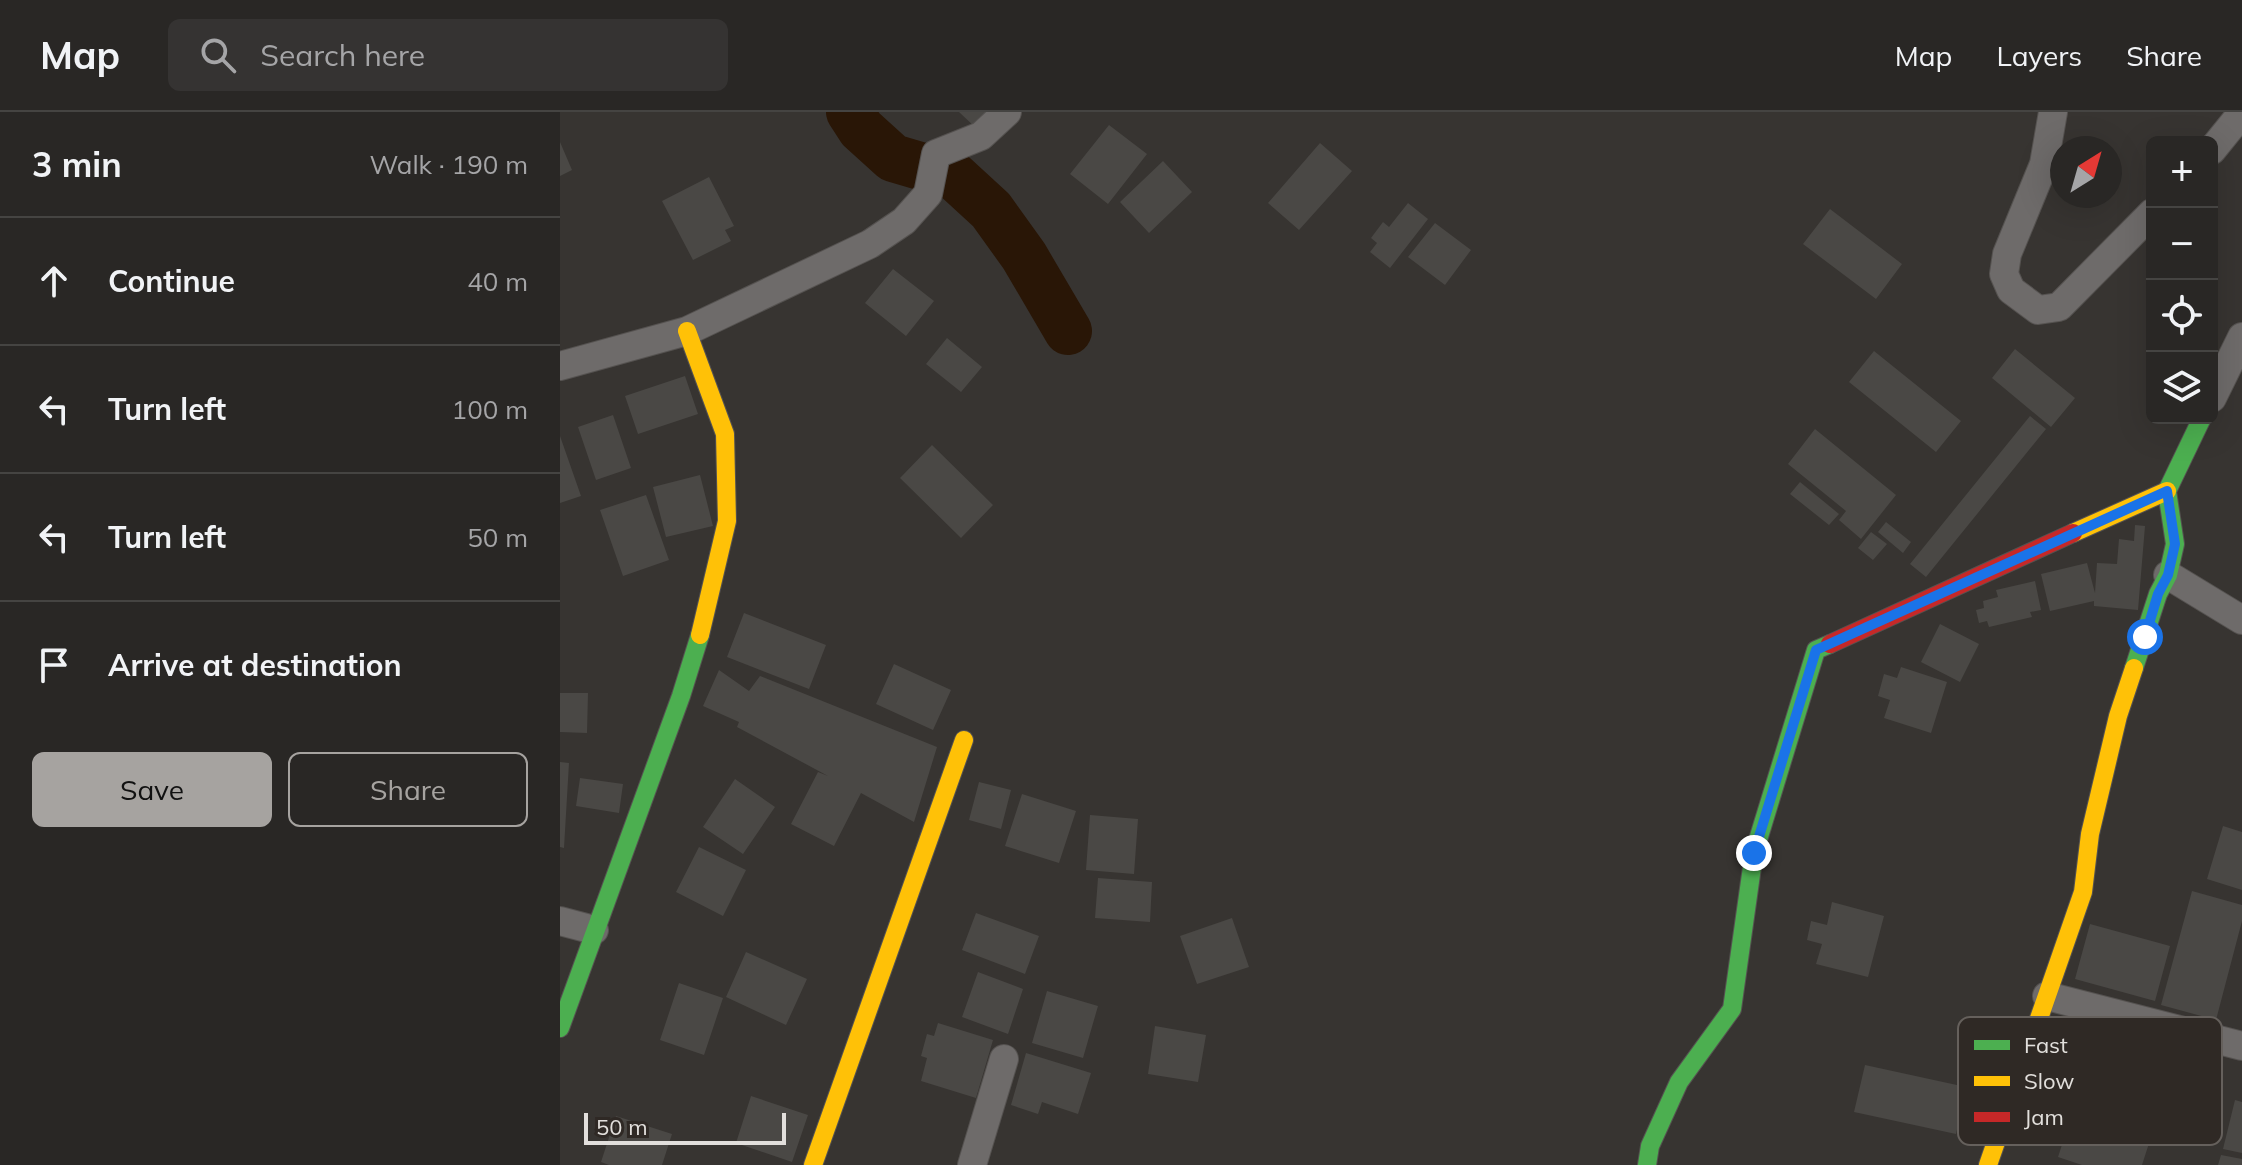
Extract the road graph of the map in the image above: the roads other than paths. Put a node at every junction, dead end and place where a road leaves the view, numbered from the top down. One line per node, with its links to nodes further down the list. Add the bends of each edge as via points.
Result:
1 (1007, 112): 6 (street, via 981,136 936,154 928,194 904,221 870,244)
2 (2053, 112): 5 (street, via 2044,164 2007,254 2004,274 2011,290 2038,310 2059,307)
3 (2242, 113): 4 (street)
4 (2218, 143)
5 (2146, 219)
6 (687, 331): 8 (street); 16 (street, via 725,434 727,521 681,696)
7 (2242, 337): 9 (street)
8 (560, 366)
9 (2218, 386)
10 (2199, 424): 11 (street)
11 (2167, 491): 12 (street, via 2175,544); 27 (street, via 1816,650 1754,853 1732,1009 1679,1082 1650,1146)
12 (2168, 575): 13 (street); 17 (street, via 2118,716 2090,834 2083,892)
13 (2242, 620)
14 (964, 740): 25 (street)
15 (560, 921): 16 (street)
16 (594, 930): 20 (street)
17 (2047, 996): 18 (street); 19 (street)
18 (2040, 1017)
19 (2129, 1017)
20 (560, 1028)
21 (2222, 1041): 22 (street)
22 (2242, 1046)
23 (1004, 1059): 26 (street)
24 (1995, 1145): 28 (street)
25 (813, 1165)
26 (972, 1165)
27 (1647, 1165)
28 (1988, 1165)

